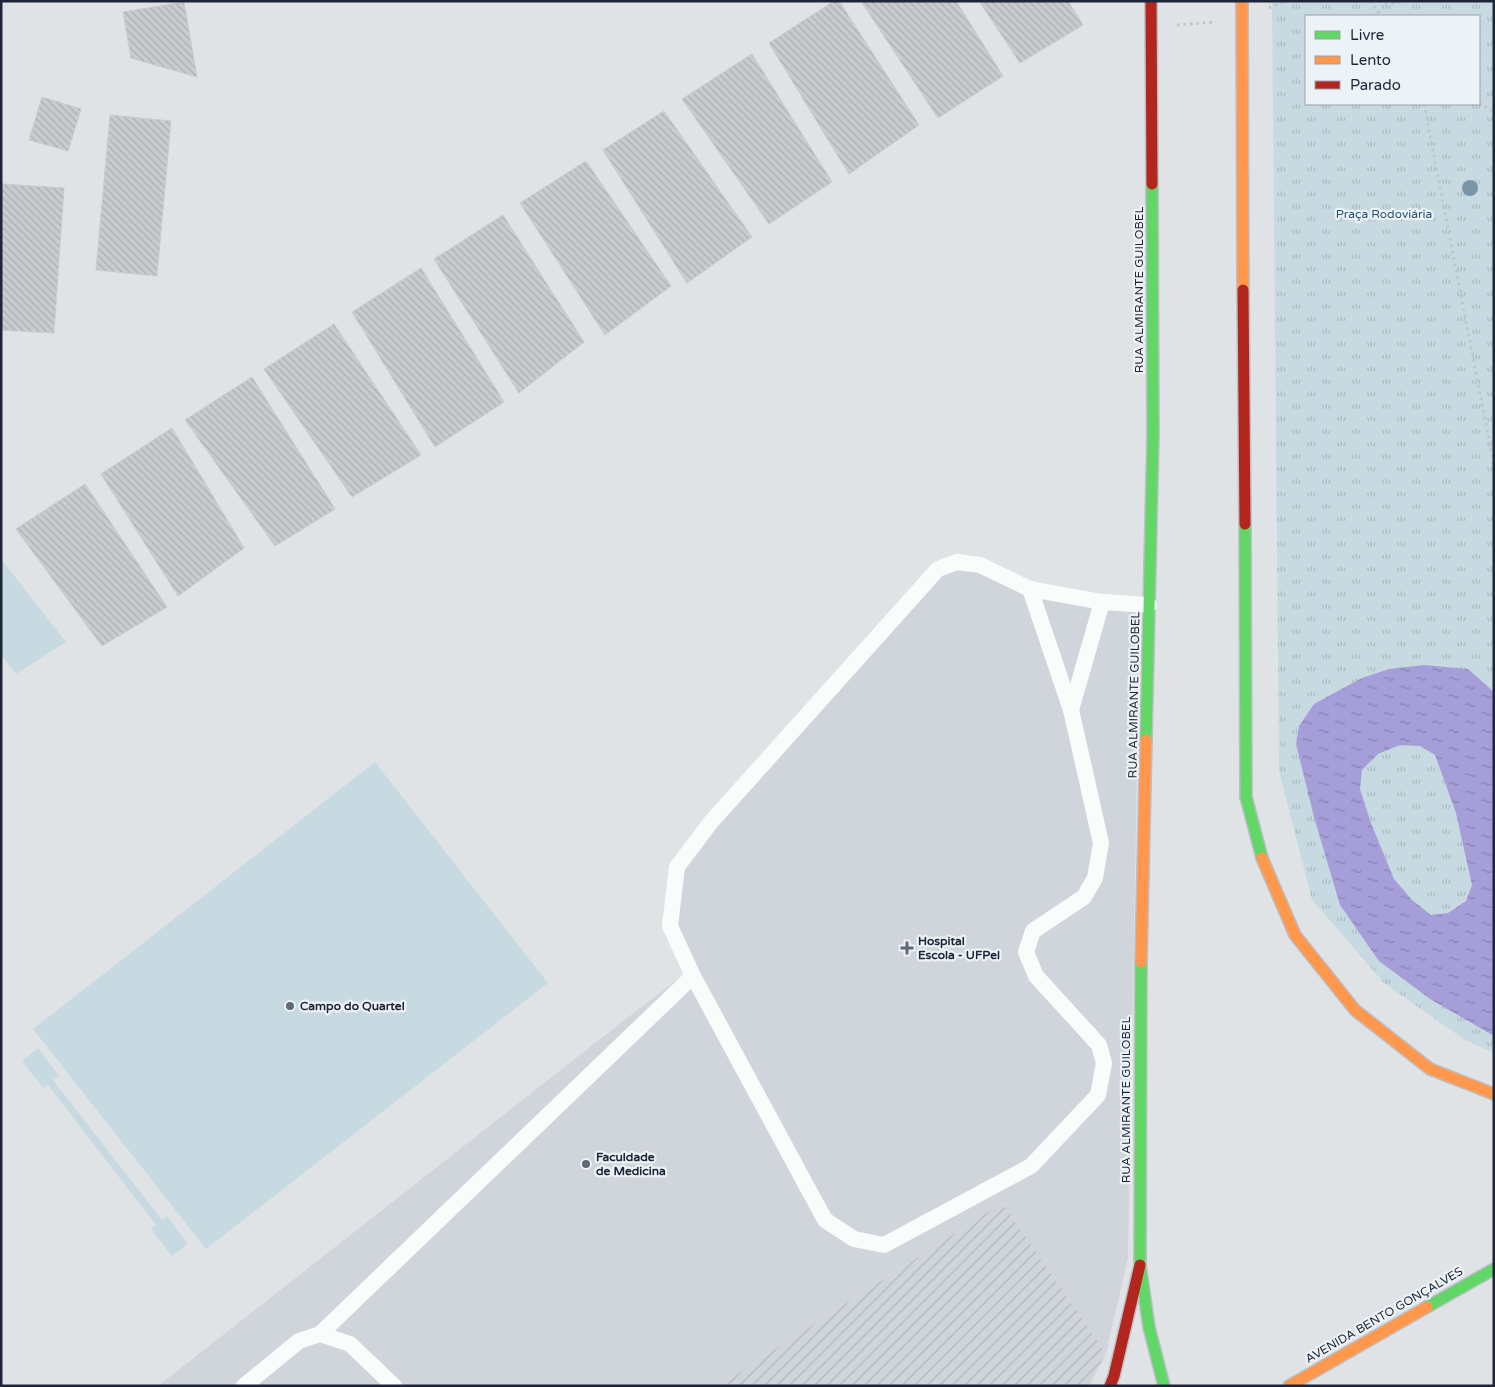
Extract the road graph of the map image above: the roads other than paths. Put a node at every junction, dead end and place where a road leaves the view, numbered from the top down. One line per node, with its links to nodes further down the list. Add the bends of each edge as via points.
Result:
1 (1151, 1): 5 (main road, RUA ALMIRANTE GUILOBEL, via 1153,435)
2 (1242, 1): 8 (main road, via 1246,797 1263,864 1295,935 1355,1010 1430,1069)
3 (1030, 589): 4 (lane); 6 (lane); 7 (lane, via 980,565 957,562 938,569 711,822 677,868 670,926)
4 (1102, 602): 5 (lane); 6 (lane)
5 (1150, 605): 9 (main road, RUA ALMIRANTE GUILOBEL, via 1140,1016)
6 (1071, 710): 7 (lane, via 1101,843 1095,878 1084,897 1033,931 1026,952 1036,976 1099,1045 1104,1063 1098,1095 1031,1166 884,1245 854,1239 825,1220)
7 (693, 976): 11 (lane)
8 (1494, 1094)
9 (1140, 1265): 14 (main road); 15 (main road, RUA ALMIRANTE GUILOBEL, via 1149,1326)
10 (1494, 1268): 16 (main road, AVENIDA BENTO GONÇALVES)
11 (320, 1334): 12 (lane, via 299,1341); 13 (lane, via 350,1344)
12 (244, 1386)
13 (394, 1386)
14 (1110, 1386)
15 (1164, 1386)
16 (1289, 1386)

